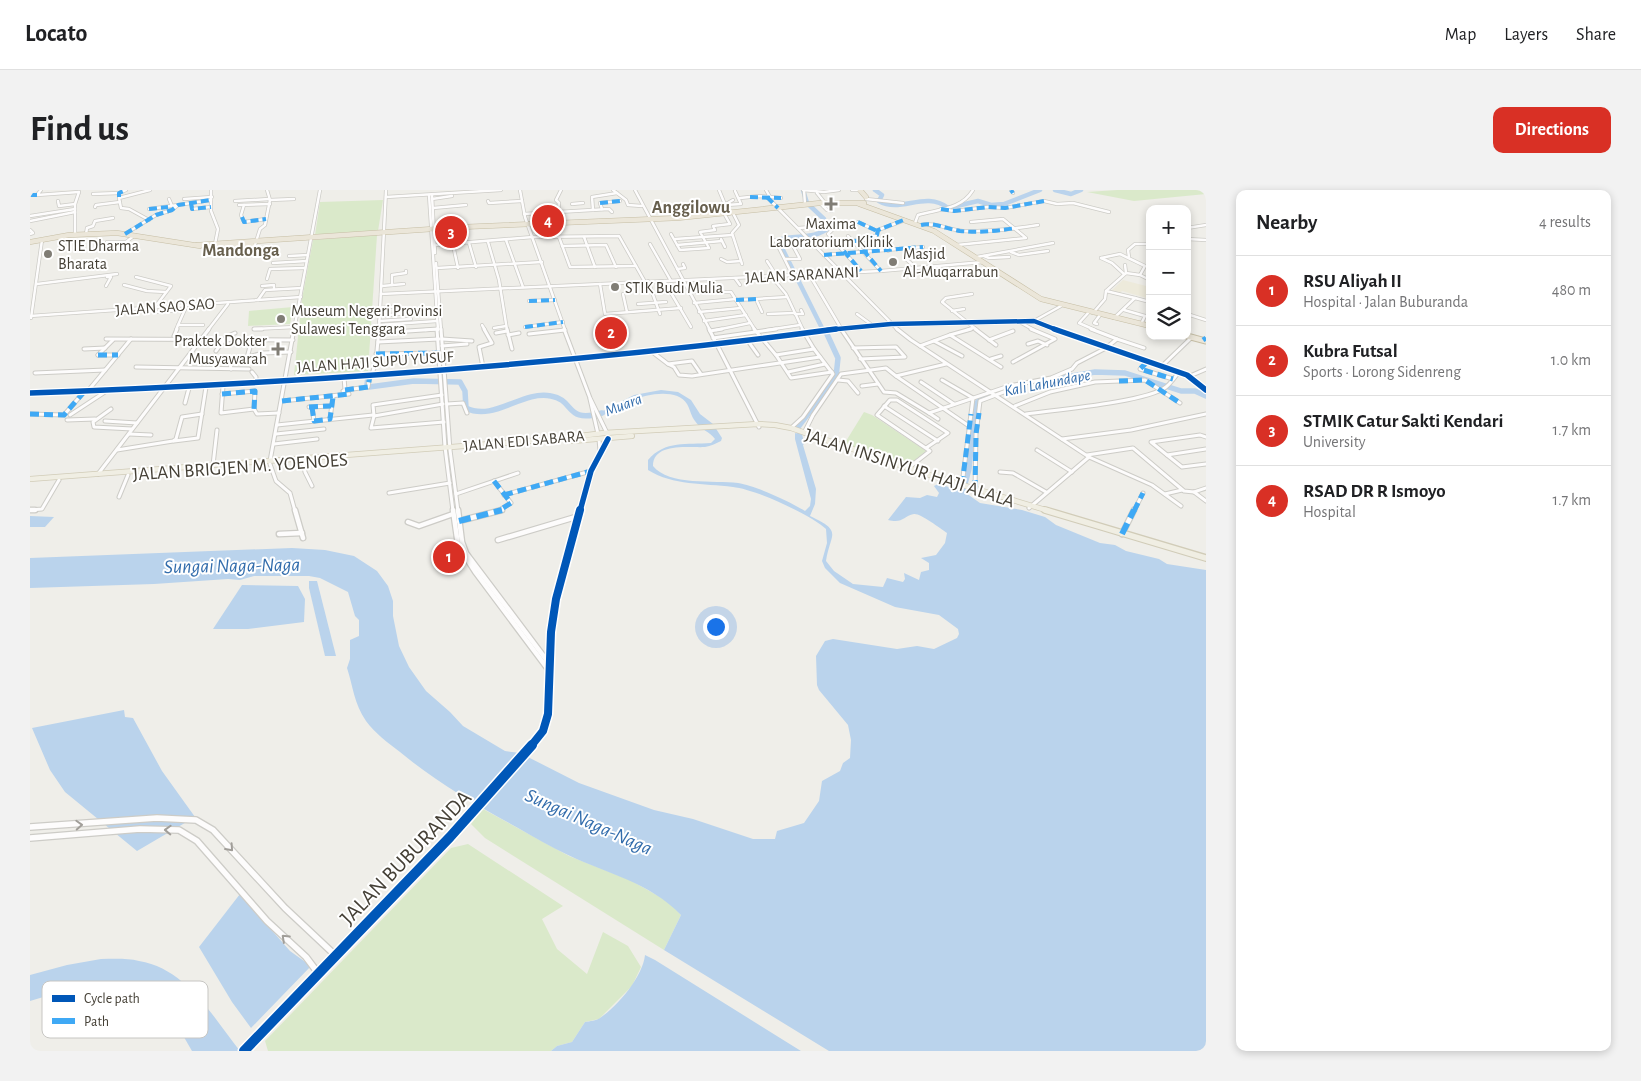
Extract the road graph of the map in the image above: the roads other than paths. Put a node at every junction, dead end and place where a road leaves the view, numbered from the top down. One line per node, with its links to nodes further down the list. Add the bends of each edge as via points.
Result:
1 (41, 190): 27 (street)
2 (125, 190): 22 (street)
3 (150, 190): 29 (street)
4 (211, 190): 37 (street)
5 (267, 190): 43 (street)
6 (320, 190): 120 (street)
7 (387, 190): 30 (street)
8 (501, 190): 31 (street)
9 (520, 190): 45 (street)
10 (561, 190): 75 (street, via 556,200)
11 (613, 190): 23 (street)
12 (635, 190): 62 (street)
13 (719, 190): 60 (street)
14 (766, 190): 32 (street)
15 (804, 190): 16 (street); 55 (street)
16 (838, 190)
17 (852, 190): 18 (street)
18 (860, 190): 40 (highway)
19 (973, 190): 71 (street, via 964,203)
20 (735, 191): 34 (street)
21 (79, 192): 27 (street, via 48,198 50,194); 53 (street)
22 (119, 193): 25 (street); 29 (street)
23 (617, 193): 62 (street, via 628,205); 73 (street, via 592,197)
24 (817, 193): 51 (street)
25 (93, 194)
26 (30, 195): 27 (street)
27 (37, 195)
28 (452, 196): 31 (street)
29 (119, 197): 47 (street)
30 (387, 197): 31 (street); 105 (street)
31 (431, 197): 66 (street); 102 (street)
32 (768, 197): 34 (street); 35 (street); 67 (street)
33 (184, 198): 37 (street)
34 (740, 198): 60 (street, via 741,204)
35 (781, 198)
36 (169, 199): 61 (street)
37 (211, 199): 50 (street); 64 (street)
38 (294, 199): 43 (street)
39 (733, 200): 60 (street)
40 (865, 200): 49 (highway); 52 (street); 70 (highway)
41 (58, 201): 53 (street, via 59,206)
42 (235, 201): 43 (street)
43 (270, 201): 58 (street); 86 (street)
44 (488, 201): 45 (street)
45 (522, 201): 81 (street)
46 (620, 201): 69 (street, via 600,203)
47 (120, 202): 63 (street); 88 (street, via 121,208 130,209)
48 (832, 202): 49 (highway); 51 (highway); 65 (street)
49 (857, 202): 70 (highway)
50 (192, 203): 56 (street); 72 (street)
51 (822, 203): 55 (highway); 77 (street)
52 (903, 203)
53 (75, 204): 74 (street)
54 (583, 204): 76 (street, via 572,203)
55 (807, 204): 67 (highway)
56 (178, 205): 61 (street); 88 (street)
57 (239, 205): 58 (street)
58 (244, 205): 86 (street, via 241,215 244,222)
59 (466, 205): 66 (street)
60 (726, 205): 82 (street)
61 (172, 206): 68 (street)
62 (642, 206): 89 (street)
63 (95, 207)
64 (211, 207): 72 (street); 140 (street, via 218,229)
65 (836, 207)
66 (433, 208): 102 (street)
67 (778, 208): 82 (highway); 99 (street)
68 (149, 209)
69 (602, 209): 73 (street); 78 (street, via 611,209)
70 (875, 209): 87 (highway)
71 (942, 209): 79 (street, via 1005,208 1044,202 1073,203); 94 (street, via 918,215)
72 (193, 210): 80 (street)
73 (593, 210): 76 (street)
74 (75, 211): 83 (street); 90 (street); 108 (street)
75 (558, 211): 76 (street); 81 (street)
76 (572, 211)
77 (832, 211)
78 (612, 212)
79 (1109, 212)
80 (196, 213)
81 (524, 214): 95 (street)
82 (729, 214): 89 (highway); 103 (street, via 730,224 713,226); 113 (street, via 739,225)
83 (30, 216)
84 (96, 216): 91 (street)
85 (113, 218): 91 (street)
86 (266, 219): 136 (street)
87 (906, 219): 94 (highway); 104 (street)
88 (149, 220): 110 (street)
89 (650, 220): 95 (highway); 187 (street)
90 (30, 221)
91 (96, 221): 109 (street, via 87,228)
92 (858, 222): 104 (street)
93 (971, 222): 100 (street, via 1003,219)
94 (918, 224): 100 (street, via 935,223 951,230); 150 (highway)
95 (527, 225): 102 (highway); 121 (street)
96 (1038, 225): 100 (street)
97 (1206, 225): 98 (street)
98 (1191, 227)
99 (798, 228): 134 (street, via 827,226 833,229 828,233); 139 (street)
100 (1016, 228): 150 (street, via 1026,237 1024,239)
101 (30, 230): 107 (street, via 33,233)
102 (432, 230): 105 (highway); 141 (street); 222 (street)
103 (715, 230): 114 (street); 118 (street, via 700,231)
104 (877, 231): 119 (street)
105 (385, 233): 120 (highway); 216 (street)
106 (686, 233): 122 (street)
107 (30, 234)
108 (75, 234): 109 (highway); 124 (highway)
109 (86, 234): 110 (highway)
110 (125, 234): 112 (highway)
111 (671, 234): 123 (street)
112 (135, 235): 131 (street, via 126,242); 146 (highway)
113 (732, 235): 114 (street); 167 (street, via 741,262)
114 (719, 236): 118 (street); 129 (street)
115 (848, 236): 130 (street)
116 (559, 237): 117 (street); 121 (street); 151 (street)
117 (584, 237): 148 (street); 180 (street, via 620,236)
118 (704, 237): 122 (street); 133 (street)
119 (874, 237): 126 (street); 130 (street)
120 (311, 238): 136 (highway); 160 (street)
121 (533, 238): 125 (street); 173 (street)
122 (689, 238): 123 (street); 138 (street)
123 (675, 239): 149 (street)
124 (35, 240): 208 (street)
125 (506, 240): 132 (street); 175 (street)
126 (881, 240)
127 (1191, 240): 128 (street)
128 (1206, 240)
129 (722, 241): 133 (street); 153 (street)
130 (854, 241): 134 (street); 157 (street)
131 (107, 242)
132 (488, 242): 137 (street); 177 (street)
133 (707, 242): 138 (street); 154 (street, via 710,248)
134 (836, 242): 139 (street); 159 (street)
135 (1053, 242): 158 (street)
136 (255, 243): 140 (highway); 146 (highway, via 221,248)
137 (469, 243): 147 (street); 181 (street)
138 (692, 243): 149 (street); 154 (street)
139 (813, 243): 143 (street); 161 (street)
140 (215, 244): 146 (highway)
141 (434, 244): 147 (street); 184 (street)
142 (650, 244): 206 (street)
143 (792, 244): 168 (street, via 800,259); 168 (street, via 776,242)
144 (879, 244): 155 (street)
145 (1146, 244): 166 (street, via 1134,245 1128,250)
146 (204, 245)
147 (452, 245): 185 (street)
148 (587, 245): 151 (street); 179 (street, via 607,245); 182 (street)
149 (677, 245): 154 (street, via 681,250)
150 (957, 245): 164 (highway)
151 (562, 246): 182 (street, via 570,267)
152 (923, 246): 155 (street)
153 (725, 247)
154 (696, 249)
155 (888, 251): 157 (street)
156 (1048, 251): 158 (street, via 1020,255)
157 (865, 252): 159 (street); 190 (street)
158 (1011, 252): 163 (street)
159 (846, 254): 161 (street); 189 (street)
160 (308, 255): 162 (street); 170 (street)
161 (824, 255): 191 (street)
162 (289, 256)
163 (983, 256): 164 (street); 165 (street)
164 (976, 257): 174 (highway)
165 (1009, 257)
166 (1129, 257): 192 (street, via 1118,253 1101,258); 196 (street, via 1145,266)
167 (721, 259)
168 (786, 259): 194 (street)
169 (906, 259): 186 (street)
170 (307, 261): 172 (street); 183 (street)
171 (767, 261): 199 (street)
172 (273, 262)
173 (542, 262): 175 (street); 217 (street)
174 (983, 262): 186 (street, JALAN SARANANI); 245 (highway, via 1032,294)
175 (516, 264): 177 (street); 218 (street)
176 (683, 264): 187 (street, via 685,268)
177 (494, 265): 181 (street); 220 (street)
178 (1125, 265): 192 (street)
179 (616, 266): 180 (street); 182 (street)
180 (636, 266): 207 (street)
181 (476, 267): 185 (street)
182 (595, 267)
183 (305, 268): 203 (street, via 270,269); 219 (street)
184 (437, 268): 185 (street); 222 (street)
185 (458, 268)
186 (916, 268): 190 (street, JALAN SARANANI)
187 (677, 269): 204 (street)
188 (406, 271): 212 (street, via 392,275)
189 (861, 271): 190 (street, JALAN SARANANI); 191 (street, JALAN SARANANI)
190 (881, 271)
191 (841, 272): 195 (street, JALAN SARANANI); 284 (street)
192 (1125, 273): 196 (street); 223 (street)
193 (117, 274): 197 (street)
194 (795, 274): 195 (street, JALAN SARANANI); 199 (street, JALAN SARANANI)
195 (809, 274): 246 (street)
196 (1140, 275): 202 (street)
197 (104, 276): 208 (street); 214 (street, via 111,278)
198 (771, 276): 199 (street, JALAN SARANANI); 201 (street, JALAN SARANANI); 229 (street)
199 (776, 276)
200 (136, 277): 224 (street, via 171,286)
201 (735, 278): 204 (street, JALAN SARANANI); 213 (street)
202 (1146, 278)
203 (267, 279)
204 (682, 280): 206 (street, JALAN SARANANI); 225 (street)
205 (664, 281): 206 (street, JALAN SARANANI); 207 (street, JALAN SARANANI); 249 (street)
206 (671, 281)
207 (646, 282): 210 (street, JALAN SARANANI); 239 (street)
208 (36, 284): 269 (street)
209 (404, 284): 212 (street)
210 (600, 284): 217 (street, JALAN SARANANI); 257 (street, via 604,313)
211 (124, 285): 224 (street)
212 (392, 285): 216 (street)
213 (740, 285)
214 (106, 286)
215 (262, 286): 221 (street, via 273,285)
216 (382, 286): 226 (street)
217 (550, 286): 218 (street, JALAN SARANANI); 234 (street)
218 (523, 287): 220 (street, JALAN SARANANI)
219 (302, 288): 221 (street); 230 (street)
220 (500, 288): 222 (street, JALAN SARANANI); 293 (street)
221 (274, 289): 233 (street, via 264,290)
222 (437, 291): 226 (street, JALAN SARANANI); 253 (street); 301 (street)
223 (1106, 291): 231 (street); 260 (street, via 1105,298)
224 (166, 292): 251 (street)
225 (689, 292): 235 (street, via 728,290); 240 (street)
226 (381, 294): 248 (street)
227 (623, 294): 257 (street)
228 (972, 294): 255 (street, via 943,299 942,303)
229 (787, 296): 232 (street); 263 (street)
230 (301, 298): 233 (street, JALAN SAO SAO); 241 (street, JALAN SAO SAO); 294 (street)
231 (1135, 298): 237 (street); 256 (street)
232 (756, 299): 235 (street); 259 (street)
233 (258, 300): 251 (street, JALAN SAO SAO)
234 (555, 300): 236 (street); 280 (street)
235 (736, 300): 240 (street); 250 (street)
236 (529, 301)
237 (1146, 301)
238 (666, 302): 239 (street)
239 (656, 303): 242 (street); 254 (street)
240 (694, 303): 258 (street)
241 (228, 304): 247 (street, JALAN SAO SAO); 322 (street)
242 (638, 304)
243 (398, 306): 248 (street)
244 (834, 306): 246 (street)
245 (1061, 306): 260 (highway); 275 (street)
246 (828, 307): 298 (street)
247 (185, 308): 251 (street); 269 (street, JALAN SAO SAO); 287 (street)
248 (381, 308): 268 (street)
249 (680, 308): 254 (street); 296 (street)
250 (741, 308): 258 (street); 265 (street)
251 (156, 309): 269 (street, JALAN SAO SAO)
252 (964, 309): 255 (street)
253 (436, 310): 268 (street); 277 (street)
254 (658, 310): 257 (street); 261 (street)
255 (952, 310): 281 (street)
256 (1124, 310): 272 (street); 286 (street, via 1144,315)
257 (627, 312)
258 (699, 312): 278 (street)
259 (762, 312)
260 (1091, 313): 266 (highway); 325 (street, via 1079,323)
261 (660, 314)
262 (768, 314): 263 (street)
263 (794, 314): 274 (street, via 802,312); 290 (street)
264 (857, 314): 270 (street)
265 (746, 315): 278 (street); 283 (street)
266 (1100, 315): 272 (highway); 285 (street, via 1094,323)
267 (1191, 315): 276 (street)
268 (380, 316): 282 (street)
269 (31, 317)
270 (864, 318): 271 (street); 291 (street)
271 (870, 318)
272 (1114, 318): 286 (highway)
273 (411, 319): 282 (street)
274 (806, 319)
275 (1034, 320): 279 (street, JALAN HAJI SUPU YUSUF); 346 (street)
276 (1206, 320)
277 (437, 321): 282 (street); 301 (street)
278 (704, 321): 304 (street)
279 (1018, 321): 281 (street, JALAN HAJI SUPU YUSUF); 340 (street, via 1055,339)
280 (562, 322): 295 (street); 302 (street)
281 (968, 322): 284 (street, JALAN HAJI SUPU YUSUF); 299 (street)
282 (379, 323): 308 (street)
283 (750, 323): 303 (street); 304 (street)
284 (891, 324): 291 (street, JALAN HAJI SUPU YUSUF); 342 (street)
285 (1097, 324)
286 (1140, 324): 292 (highway)
287 (178, 325): 288 (street); 316 (street)
288 (203, 325)
289 (482, 325): 309 (street)
290 (800, 325): 303 (street); 313 (street)
291 (872, 325): 298 (street, JALAN HAJI SUPU YUSUF)
292 (1146, 325)
293 (506, 326): 297 (street); 311 (street)
294 (295, 327): 300 (street); 328 (street)
295 (525, 327)
296 (691, 327)
297 (494, 328)
298 (841, 328): 313 (street, JALAN HAJI SUPU YUSUF); 345 (street)
299 (973, 328): 315 (street); 331 (street)
300 (254, 329)
301 (439, 330): 308 (street); 323 (street)
302 (566, 330): 314 (street); 362 (street)
303 (756, 330): 318 (street); 324 (street)
304 (710, 331): 318 (street)
305 (1013, 331): 331 (street)
306 (491, 332): 309 (street)
307 (236, 333): 326 (street)
308 (378, 333): 335 (street)
309 (486, 333): 371 (street, via 492,344 479,347)
310 (496, 333): 311 (street)
311 (507, 333): 312 (street); 348 (street)
312 (519, 333)
313 (804, 333): 324 (street, JALAN HAJI SUPU YUSUF); 349 (street)
314 (529, 334)
315 (950, 335): 330 (street); 364 (street)
316 (174, 336)
317 (1191, 336): 333 (highway)
318 (713, 338): 339 (street)
319 (106, 339): 320 (street)
320 (113, 339): 321 (street); 344 (street)
321 (131, 339): 322 (street); 356 (street)
322 (201, 339): 326 (street); 375 (street)
323 (440, 339): 329 (street); 335 (street); 341 (street); 353 (street)
324 (762, 339): 334 (street, JALAN HAJI SUPU YUSUF); 357 (street)
325 (1117, 339): 346 (street); 347 (street)
326 (224, 340): 327 (street); 350 (street)
327 (252, 340): 328 (street); 354 (street)
328 (293, 340): 352 (street)
329 (472, 340)
330 (934, 340): 342 (street); 359 (street)
331 (989, 340): 337 (street)
332 (1185, 340): 372 (street)
333 (1205, 340)
334 (748, 341): 339 (street, JALAN HAJI SUPU YUSUF); 358 (street)
335 (378, 342): 355 (street)
336 (467, 344): 341 (street)
337 (996, 344)
338 (1028, 344): 340 (street, via 1038,341)
339 (719, 345): 351 (street, JALAN HAJI SUPU YUSUF); 381 (street)
340 (1047, 345): 365 (street)
341 (442, 346): 379 (street)
342 (920, 346): 370 (street)
343 (84, 348): 344 (street)
344 (104, 348): 356 (street, via 99,355)
345 (852, 348): 363 (street); 363 (street, via 896,347 905,357)
346 (1106, 348): 366 (street); 411 (street, via 1052,378)
347 (1144, 348)
348 (512, 349)
349 (814, 349): 357 (street); 361 (street)
350 (216, 351)
351 (651, 351): 362 (street, JALAN HAJI SUPU YUSUF); 368 (street)
352 (291, 352): 377 (street, via 262,353 230,362); 392 (street)
353 (440, 353): 355 (street); 379 (street)
354 (248, 354)
355 (376, 354): 387 (street)
356 (118, 355): 378 (street)
357 (776, 355): 367 (street)
358 (758, 356)
359 (962, 356)
360 (1001, 356): 364 (street)
361 (820, 357): 367 (street); 369 (street)
362 (575, 358): 371 (street, JALAN HAJI SUPU YUSUF); 439 (street)
363 (860, 359): 380 (street)
364 (991, 359): 374 (street)
365 (1013, 362)
366 (1147, 362): 372 (street); 391 (street, via 1140,369)
367 (782, 363): 381 (street); 382 (street)
368 (668, 364): 386 (street, via 680,376); 386 (street, via 693,362)
369 (825, 364): 382 (street); 383 (street)
370 (946, 364): 388 (street); 411 (street)
371 (483, 366): 379 (street, JALAN HAJI SUPU YUSUF)
372 (1162, 366): 384 (street)
373 (136, 367): 375 (street)
374 (1001, 367)
375 (180, 368): 377 (street); 402 (street)
376 (1206, 368): 389 (street)
377 (230, 369): 395 (street, via 250,370)
378 (105, 370): 385 (street); 408 (street)
379 (443, 370): 387 (street, JALAN HAJI SUPU YUSUF); 399 (street)
380 (868, 370): 388 (street, via 887,368); 393 (street, via 842,374); 397 (street)
381 (731, 371): 386 (street); 450 (street)
382 (788, 372): 383 (street, via 791,378)
383 (832, 372): 456 (street, via 833,377)
384 (1179, 372): 389 (street); 391 (street)
385 (35, 373)
386 (701, 374)
387 (371, 375): 390 (street, JALAN HAJI SUPU YUSUF); 392 (street, JALAN HAJI SUPU YUSUF); 406 (street, via 368,387)
388 (896, 376): 430 (street)
389 (1190, 376): 407 (street)
390 (344, 377): 392 (street, JALAN HAJI SUPU YUSUF); 406 (street)
391 (1173, 379): 405 (street)
392 (286, 380): 395 (street, JALAN HAJI SUPU YUSUF); 398 (street, JALAN HAJI SUPU YUSUF); 418 (street)
393 (838, 380): 410 (street, via 848,381); 460 (street, via 813,415)
394 (942, 380): 419 (street)
395 (256, 382): 402 (street, JALAN HAJI SUPU YUSUF)
396 (921, 382): 423 (street)
397 (878, 384): 400 (street); 433 (street, via 884,393 896,393)
398 (223, 386): 401 (street, JALAN HAJI SUPU YUSUF); 413 (street)
399 (444, 386): 416 (street); 422 (street)
400 (862, 386)
401 (206, 387): 403 (street, JALAN HAJI SUPU YUSUF); 435 (street)
402 (164, 388): 403 (street, JALAN HAJI SUPU YUSUF); 408 (street, JALAN HAJI SUPU YUSUF); 409 (street, JALAN HAJI SUPU YUSUF); 448 (street)
403 (188, 388): 421 (street)
404 (1017, 388): 411 (street)
405 (1165, 388): 420 (street); 427 (street, via 1144,380 1095,382 1047,393); 436 (street, via 1111,402)
406 (345, 390): 415 (street)
407 (1206, 390)
408 (86, 392): 409 (street, JALAN HAJI SUPU YUSUF); 412 (street, JALAN HAJI SUPU YUSUF); 434 (street, via 64,415)
409 (105, 392): 438 (street)
410 (858, 393)
411 (993, 393): 419 (street); 426 (street, via 981,400); 427 (street)
412 (30, 394)
413 (222, 394): 429 (street, via 255,391); 429 (street, via 221,413)
414 (349, 394): 415 (street)
415 (342, 395): 417 (street)
416 (442, 395): 422 (street); 440 (street, via 374,405)
417 (333, 397): 418 (street); 424 (street)
418 (282, 401): 431 (street)
419 (972, 402): 423 (street); 426 (street); 451 (street)
420 (1180, 402)
421 (185, 403)
422 (445, 404): 432 (street, via 463,404); 440 (street); 447 (street); 472 (street)
423 (954, 404): 430 (street)
424 (331, 406): 441 (street); 446 (street, via 311,407)
425 (884, 406): 469 (street); 469 (street, via 891,399 897,400 948,433); 473 (street, via 877,416)
426 (980, 406): 499 (street)
427 (1015, 406): 436 (street)
428 (111, 409): 442 (street)
429 (254, 409): 431 (street, via 258,414)
430 (942, 409): 433 (street); 451 (street)
431 (279, 413): 449 (street)
432 (467, 413)
433 (929, 413): 443 (street)
434 (30, 414)
435 (202, 414): 468 (street, via 182,417); 468 (street, via 198,438)
436 (1026, 414): 467 (street)
437 (1206, 414): 467 (street, via 1140,428)
438 (70, 415)
439 (596, 415): 457 (street); 462 (street)
440 (374, 416): 441 (street); 447 (street, via 372,428)
441 (330, 418): 446 (street)
442 (96, 419): 444 (street); 452 (street, via 92,423 96,427)
443 (938, 419)
444 (67, 420)
445 (105, 421): 448 (street)
446 (314, 421): 449 (street)
447 (444, 422): 472 (street)
448 (136, 423): 452 (street)
449 (277, 425): 459 (street)
450 (759, 425): 455 (main road, JALAN INSINYUR HAJI ALALA); 456 (main road, JALAN INSINYUR HAJI ALALA)
451 (969, 426): 497 (street)
452 (132, 429): 458 (street)
453 (324, 429): 459 (street)
454 (216, 430): 483 (street)
455 (698, 430): 457 (main road, JALAN INSINYUR HAJI ALALA); 466 (main road, JALAN INSINYUR HAJI ALALA)
456 (792, 430): 460 (main road, JALAN INSINYUR HAJI ALALA)
457 (607, 432): 462 (main road, JALAN INSINYUR HAJI ALALA); 466 (main road)
458 (128, 434): 461 (street); 475 (street)
459 (276, 434): 471 (street)
460 (804, 434): 484 (main road, JALAN INSINYUR HAJI ALALA); 497 (main road, JALAN INSINYUR HAJI ALALA, via 870,460)
461 (151, 435)
462 (596, 437): 466 (main road, JALAN INSINYUR HAJI ALALA); 472 (main road, JALAN EDI SABARA); 477 (street)
463 (1206, 437): 470 (street, via 1200,435)
464 (1146, 438): 470 (street)
465 (317, 439): 471 (street)
466 (608, 439): 477 (street, JALAN BUBURANDA)
467 (1062, 439): 479 (street)
468 (173, 441): 475 (street)
469 (938, 441): 473 (street)
470 (1151, 442): 478 (street)
471 (274, 444): 481 (street)
472 (448, 448): 480 (main road, JALAN BRIGJEN M. YOENOES); 481 (main road, JALAN BRIGJEN M. YOENOES); 495 (street); 505 (street)
473 (926, 448): 484 (street, via 930,451)
474 (1206, 449): 478 (street)
475 (117, 450): 490 (street)
476 (1038, 450): 488 (street)
477 (600, 451): 486 (street, JALAN BUBURANDA)
478 (1167, 455): 482 (street, via 1182,467)
479 (1088, 456): 488 (street); 500 (street, via 1133,448); 506 (street)
480 (303, 461): 481 (main road, JALAN BRIGJEN M. YOENOES); 496 (street)
481 (270, 462): 483 (main road, JALAN BRIGJEN M. YOENOES); 485 (main road, JALAN BRIGJEN M. YOENOES); 517 (street, via 275,481 290,493 302,535)
482 (1206, 464)
483 (213, 465): 485 (main road, JALAN BRIGJEN M. YOENOES)
484 (907, 469): 497 (main road, JALAN INSINYUR HAJI ALALA)
485 (171, 470): 490 (main road, JALAN BRIGJEN M. YOENOES); 491 (main road, JALAN BRIGJEN M. YOENOES)
486 (591, 471): 507 (street); 514 (street, JALAN BUBURANDA)
487 (1000, 472): 501 (street, via 1017,475)
488 (1072, 472): 501 (street)
489 (518, 473): 494 (street)
490 (98, 474): 493 (main road, JALAN BRIGJEN M. YOENOES)
491 (128, 475): 492 (main road, JALAN BRIGJEN M. YOENOES); 508 (street)
492 (59, 480): 493 (main road, JALAN BRIGJEN M. YOENOES); 512 (street, via 42,509)
493 (30, 481)
494 (494, 481): 505 (street); 507 (street)
495 (450, 483): 503 (street); 513 (street)
496 (312, 486)
497 (962, 486): 499 (main road, JALAN INSINYUR HAJI ALALA)
498 (1206, 488): 502 (street)
499 (972, 489): 511 (main road, JALAN INSINYUR HAJI ALALA)
500 (1182, 490): 502 (street); 506 (street)
501 (1046, 492): 511 (street)
502 (1194, 492): 509 (street)
503 (389, 493)
504 (1143, 493): 518 (street)
505 (456, 494): 515 (street)
506 (1165, 494): 510 (street)
507 (504, 495): 515 (street, via 511,503 505,508)
508 (119, 497)
509 (1206, 501)
510 (1182, 506)
511 (1030, 507): 518 (main road, JALAN INSINYUR HAJI ALALA); 520 (main road, JALAN INSINYUR HAJI ALALA)
512 (30, 510)
513 (453, 514): 516 (street, via 419,526); 521 (street, via 461,550)
514 (579, 516): 519 (street); 521 (street, JALAN BUBURANDA, via 556,599)
515 (459, 521): 521 (street, via 466,553)
516 (408, 522)
517 (279, 534)
518 (1122, 534): 520 (main road, JALAN INSINYUR HAJI ALALA)
519 (498, 540)
520 (1206, 560)
521 (550, 669): 524 (street, JALAN BUBURANDA, via 548,714 543,731 534,743)
522 (30, 828): 524 (street, one-way to 524, via 157,818 196,820 213,830 285,908)
523 (30, 838): 525 (street, one-way to 523, via 197,841 179,830 140,829)
524 (335, 955): 525 (street, JALAN BUBURANDA)
525 (318, 973): 526 (street, JALAN BUBURANDA)
526 (246, 1049)

